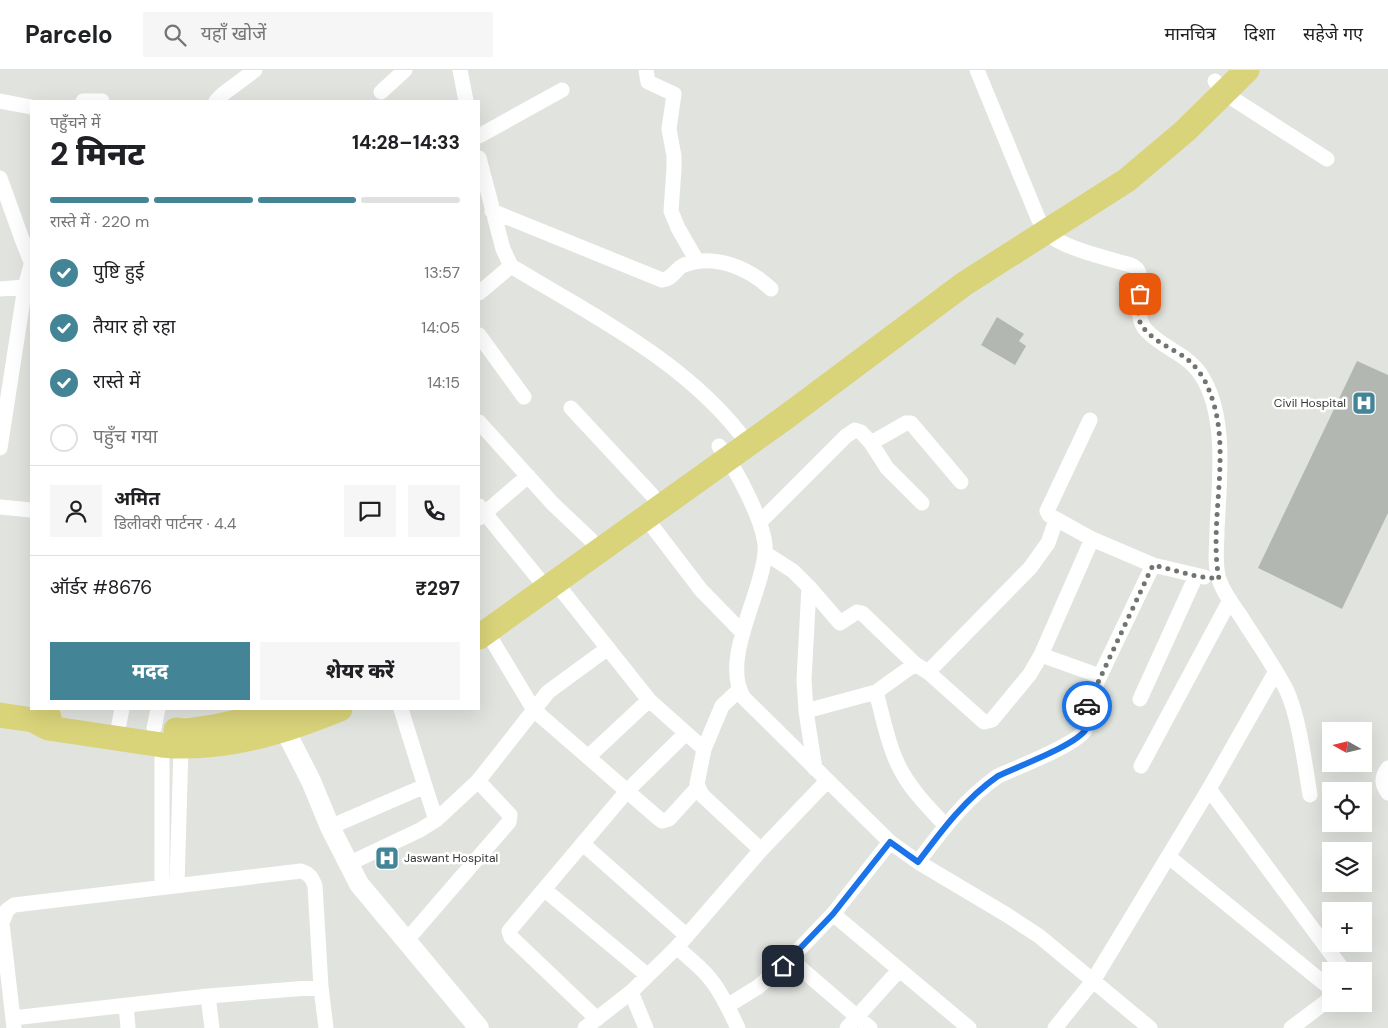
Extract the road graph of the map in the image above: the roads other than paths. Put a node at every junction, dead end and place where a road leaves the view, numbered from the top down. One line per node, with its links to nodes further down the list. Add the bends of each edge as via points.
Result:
1 (255, 70): 10 (street)
2 (405, 70): 9 (street)
3 (460, 70): 11 (street)
4 (646, 70): 21 (street, via 648,82 674,94 669,130 674,156 671,211)
5 (977, 70): 19 (street)
6 (1247, 70): 7 (main road)
7 (1221, 81): 15 (street); 19 (main road, via 1127,180)
8 (562, 90): 14 (street)
9 (381, 92)
10 (217, 100)
11 (466, 100)
12 (0, 101): 13 (street)
13 (30, 107)
14 (480, 135)
15 (1327, 159)
16 (480, 162): 18 (street)
17 (0, 178): 20 (street)
18 (492, 210): 21 (street, via 662,280 670,278 682,266); 22 (street, via 503,249)
19 (1042, 225): 34 (main road, via 964,284); 50 (street, via 1059,240 1088,253 1138,268 1141,323 1157,339 1188,359 1208,386 1217,416 1220,456 1216,553)
20 (30, 259)
21 (697, 261): 25 (street, via 726,262)
22 (512, 266): 27 (street); 34 (street, via 671,366 698,390)
23 (30, 270): 24 (street)
24 (25, 287): 26 (street); 35 (street)
25 (770, 289)
26 (0, 290)
27 (480, 292)
28 (480, 336): 29 (street)
29 (524, 397)
30 (570, 408): 40 (street)
31 (1090, 420): 43 (street, via 1049,506 1049,515)
32 (480, 423): 36 (street)
33 (871, 443): 37 (street, via 911,423); 38 (street, via 887,468); 44 (street, via 858,430 846,436)
34 (734, 445): 40 (main road); 44 (street)
35 (0, 448)
36 (528, 476): 42 (street); 45 (street)
37 (961, 482)
38 (922, 503)
39 (0, 507): 41 (street)
40 (649, 507): 45 (main road); 51 (main road); 55 (street, via 702,590)
41 (30, 510)
42 (481, 513): 51 (street)
43 (1056, 520): 46 (street); 58 (street, via 1048,543 1030,568)
44 (760, 522): 47 (street)
45 (591, 540): 51 (main road)
46 (1092, 540): 48 (street); 57 (street)
47 (766, 553): 52 (street, via 793,571); 55 (street)
48 (1153, 565): 49 (street); 60 (street)
49 (1196, 576): 50 (street); 64 (street)
50 (1219, 579): 53 (street)
51 (547, 580): 54 (main road); 56 (street)
52 (809, 587): 58 (street, via 838,622 857,612 862,613); 68 (street, via 804,680)
53 (1230, 600): 59 (street); 77 (street)
54 (481, 630): 67 (street)
55 (743, 633): 61 (street, via 736,677)
56 (608, 648): 63 (street); 67 (street, via 552,689)
57 (1042, 655): 58 (street, via 989,722 984,722); 60 (street)
58 (922, 668): 62 (street)
59 (1276, 671): 84 (street); 87 (street, via 1294,714)
60 (1100, 676): 89 (street, via 1088,701 1087,725 1081,735 998,776 971,798)
61 (739, 690): 75 (street, via 722,706); 79 (street)
62 (876, 692): 68 (street); 89 (street, via 902,772 913,790)
63 (649, 700): 74 (street); 76 (street)
64 (1140, 700)
65 (331, 710): 70 (main road)
66 (401, 710): 82 (street)
67 (534, 710): 76 (street); 80 (street)
68 (806, 711): 79 (street)
69 (0, 715): 72 (main road)
70 (285, 715): 73 (main road); 73 (main road, via 221,744); 90 (street)
71 (120, 717): 72 (main road); 73 (main road)
72 (33, 720): 73 (main road, via 48,728)
73 (164, 732): 97 (street)
74 (686, 732): 75 (street); 85 (street)
75 (704, 749): 83 (street)
76 (588, 757): 85 (street)
77 (1141, 766)
78 (1388, 768): 86 (street, via 1382,780)
79 (816, 769): 81 (street)
80 (478, 781): 88 (street); 100 (street, via 510,814 508,822)
81 (827, 781): 91 (street); 93 (street)
82 (425, 786): 88 (street); 90 (street)
83 (698, 787): 85 (street, via 666,821 658,818); 93 (street, via 702,795)
84 (1209, 788): 94 (street); 103 (street)
85 (628, 791): 92 (street)
86 (1388, 793)
87 (1310, 795)
88 (436, 820): 96 (street, via 412,835)
89 (945, 826): 95 (street)
90 (330, 827): 96 (street)
91 (890, 842): 95 (street); 99 (street)
92 (583, 844): 98 (street); 101 (street)
93 (761, 850): 101 (street)
94 (1169, 857): 106 (street); 107 (street)
95 (918, 862): 106 (street, via 1039,936)
96 (348, 864): 100 (street, via 366,894)
97 (170, 886): 108 (street, via 301,871 308,873 315,886); 115 (street, via 14,905 7,910 2,923)
98 (545, 890): 105 (street); 116 (street, via 509,936)
99 (833, 914): 102 (street); 104 (street)
100 (406, 941): 120 (street)
101 (682, 942): 105 (street); 113 (street)
102 (790, 959): 113 (street, via 758,987); 114 (street)
103 (1337, 962)
104 (899, 970): 114 (street); 125 (street)
105 (647, 975): 109 (street)
106 (1093, 981): 126 (street); 127 (street)
107 (1322, 983)
108 (321, 987): 110 (street); 119 (street)
109 (631, 992): 116 (street); 121 (street)
110 (208, 996): 111 (street); 118 (street)
111 (126, 1005): 115 (street); 117 (street)
112 (1322, 1005): 128 (street)
113 (727, 1006): 122 (street)
114 (858, 1016): 123 (street); 124 (street)
115 (13, 1023)
116 (591, 1024)
117 (128, 1028)
118 (212, 1028)
119 (326, 1028)
120 (479, 1028)
121 (646, 1028)
122 (738, 1028)
123 (847, 1028)
124 (870, 1028)
125 (969, 1028)
126 (1056, 1028)
127 (1150, 1028)
128 (1291, 1028)

